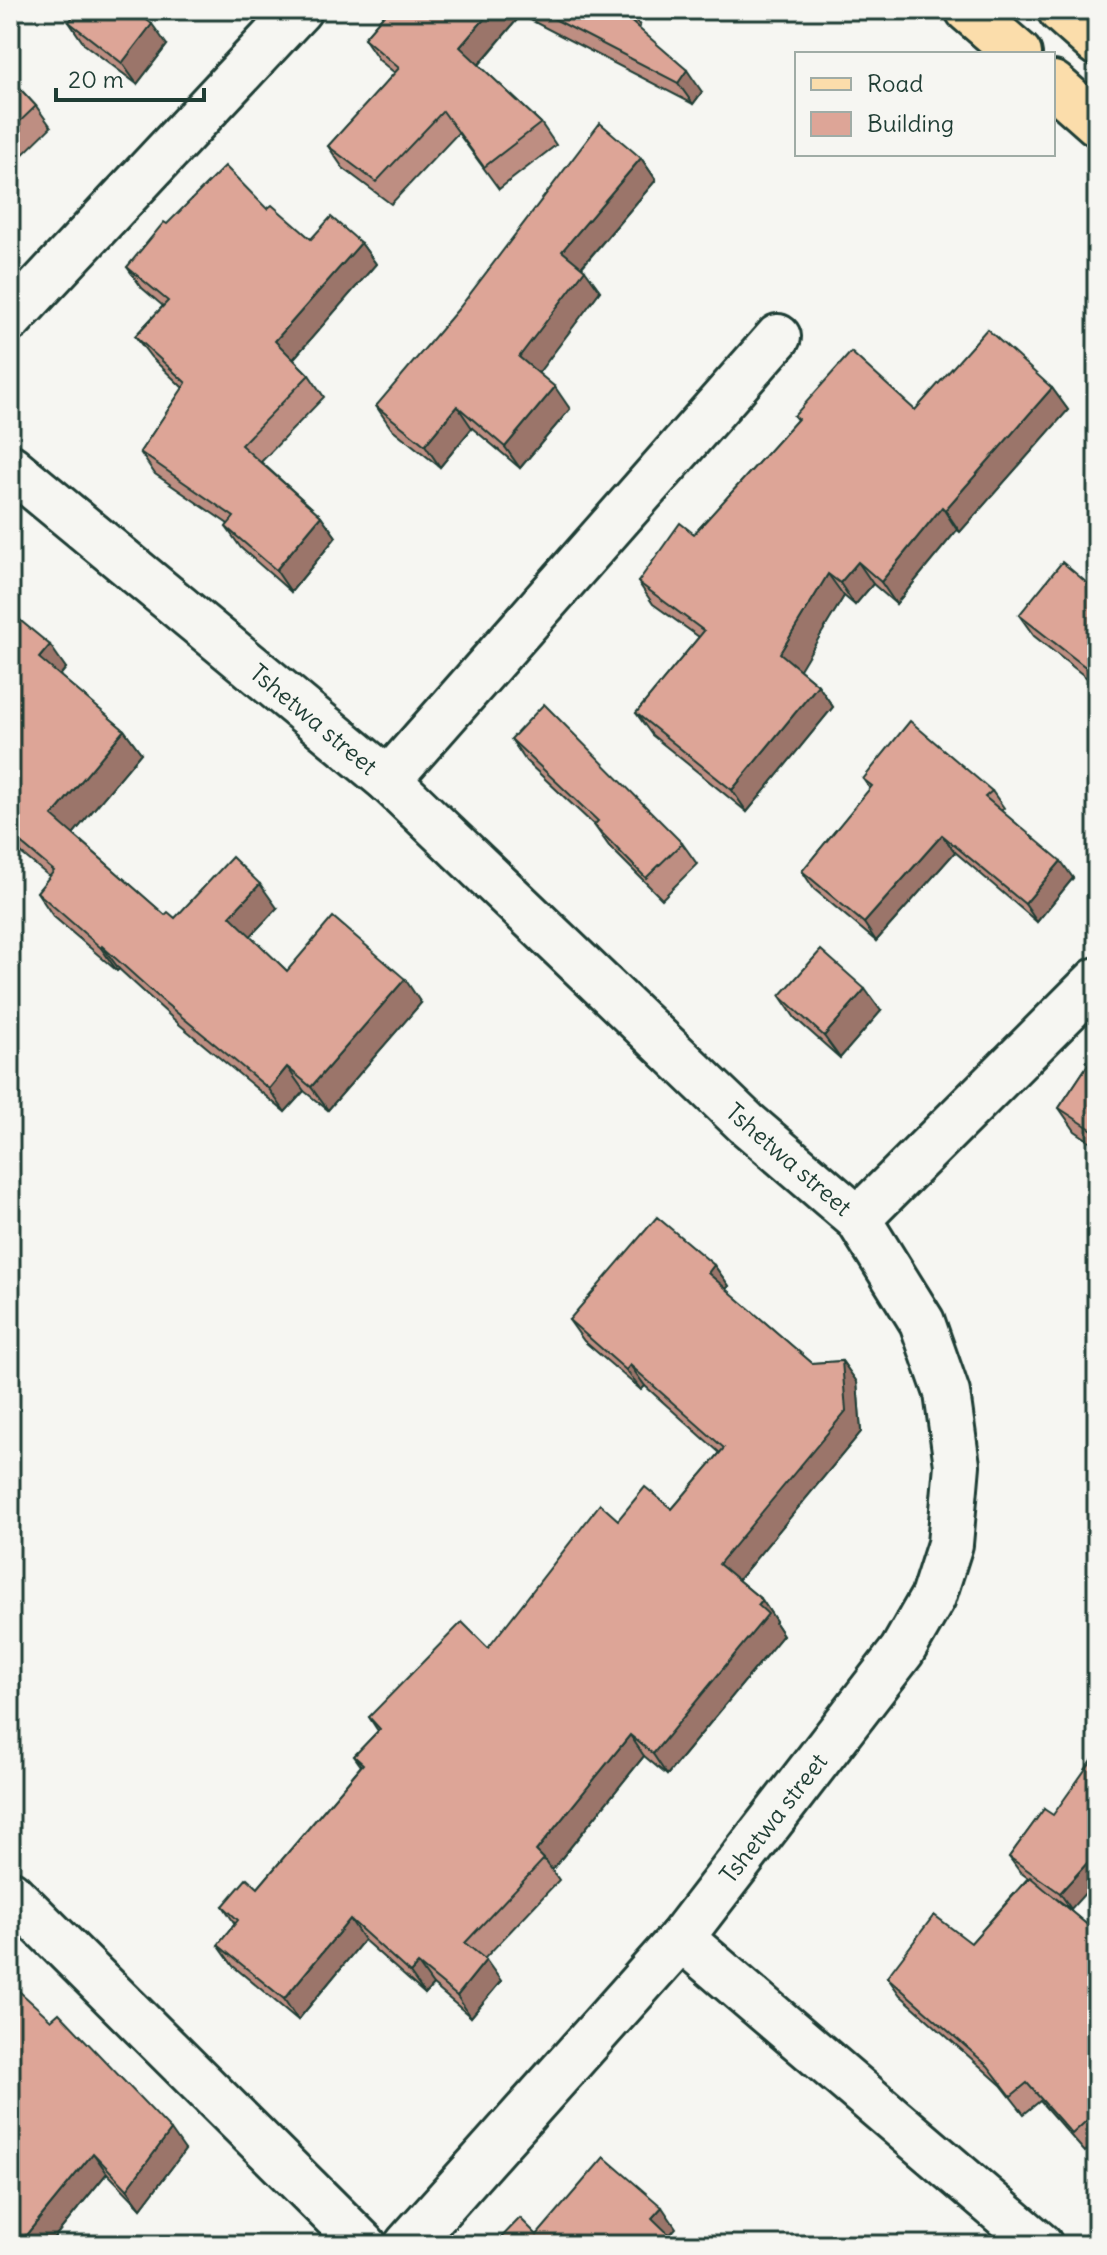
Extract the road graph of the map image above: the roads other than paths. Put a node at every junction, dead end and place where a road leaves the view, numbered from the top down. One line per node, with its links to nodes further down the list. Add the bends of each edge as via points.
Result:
1 (299, 10): 8 (street)
2 (968, 10): 5 (main road)
3 (1060, 10): 4 (main road)
4 (1097, 43)
5 (1017, 52)
6 (1055, 86): 7 (main road)
7 (1097, 123)
8 (10, 319)
9 (778, 337): 11 (street)
10 (10, 467): 11 (street, Tshetwa street)
11 (388, 780): 13 (street, Tshetwa street, via 746,1123)
12 (1097, 980): 13 (street)
13 (858, 1219): 15 (street, Tshetwa street, via 922,1322 947,1393 957,1465 950,1544 933,1597 902,1651)
14 (10, 1893): 16 (street)
15 (681, 1938): 17 (street, Tshetwa street); 18 (street)
16 (364, 2245)
17 (407, 2245)
18 (1040, 2245)

